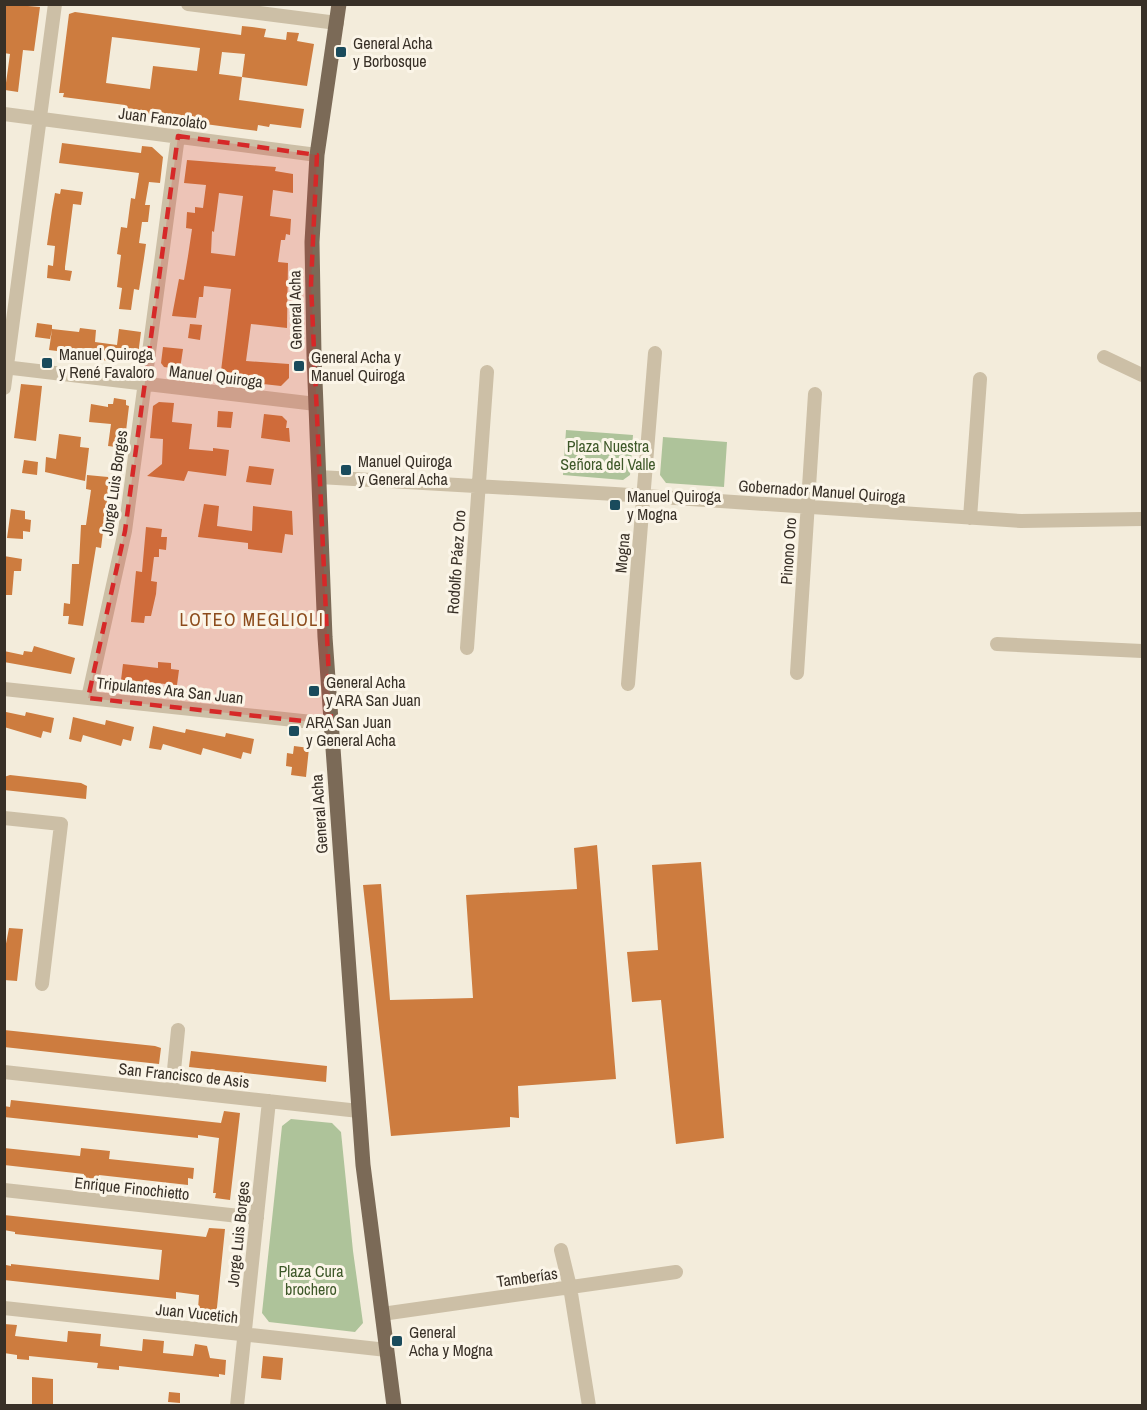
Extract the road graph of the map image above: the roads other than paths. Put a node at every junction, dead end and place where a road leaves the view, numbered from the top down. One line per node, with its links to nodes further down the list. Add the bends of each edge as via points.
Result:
1 (55, 4): 6 (street)
2 (188, 4): 4 (street)
3 (339, 4): 4 (main road, General Acha)
4 (337, 23): 8 (main road, General Acha)
5 (4, 114): 6 (street, Juan Fanzolato)
6 (40, 118): 7 (street, Juan Fanzolato); 11 (street)
7 (178, 136): 8 (street, Juan Fanzolato); 15 (street, Jorge Luis Borges)
8 (317, 155): 18 (main road, General Acha, via 312,243)
9 (655, 353): 21 (street, Mogna)
10 (1104, 357): 13 (street)
11 (6, 367): 15 (street, Manuel Quiroga); 16 (street)
12 (487, 372): 20 (street, Rodolfo Páez Oro)
13 (1143, 375)
14 (980, 379): 23 (street)
15 (145, 384): 18 (street, Manuel Quiroga); 31 (street, Jorge Luis Borges, via 125,531)
16 (4, 388)
17 (815, 394): 22 (street, Pinono Oro)
18 (316, 404): 19 (main road, General Acha)
19 (319, 477): 20 (street, Gobernador Manuel Quiroga); 32 (main road, General Acha)
20 (478, 486): 21 (street, Gobernador Manuel Quiroga); 26 (street, Rodolfo Páez Oro)
21 (643, 496): 22 (street, Gobernador Manuel Quiroga); 29 (street, Mogna)
22 (808, 507): 23 (street, Gobernador Manuel Quiroga); 28 (street, Pinono Oro)
23 (970, 518): 24 (street, Gobernador Manuel Quiroga)
24 (1143, 519)
25 (998, 644): 27 (street)
26 (467, 648)
27 (1143, 651)
28 (797, 673)
29 (628, 684)
30 (4, 689): 31 (street, Tripulantes Ara San Juan)
31 (88, 698): 32 (street, Tripulantes Ara San Juan)
32 (331, 724): 39 (main road, General Acha)
33 (4, 818): 34 (street, via 61,824)
34 (42, 984)
35 (178, 1030): 37 (street)
36 (4, 1072): 37 (street, San Francisco de Asis)
37 (171, 1090): 38 (street, San Francisco de Asis)
38 (269, 1101): 39 (street, San Francisco de Asis); 41 (street, Jorge Luis Borges)
39 (359, 1111): 46 (main road, General Acha)
40 (4, 1190): 41 (street, Enrique Finochietto)
41 (257, 1218): 47 (street, Jorge Luis Borges)
42 (561, 1250): 44 (street)
43 (676, 1272): 44 (street, Tamberías)
44 (570, 1287): 46 (street, Tamberías); 51 (street)
45 (4, 1308): 47 (street, Juan Vucetich)
46 (382, 1314): 48 (main road, General Acha)
47 (244, 1335): 48 (street, Juan Vucetich); 49 (street, Jorge Luis Borges)
48 (387, 1350): 50 (main road, General Acha)
49 (237, 1406)
50 (394, 1406)
51 (589, 1406)

